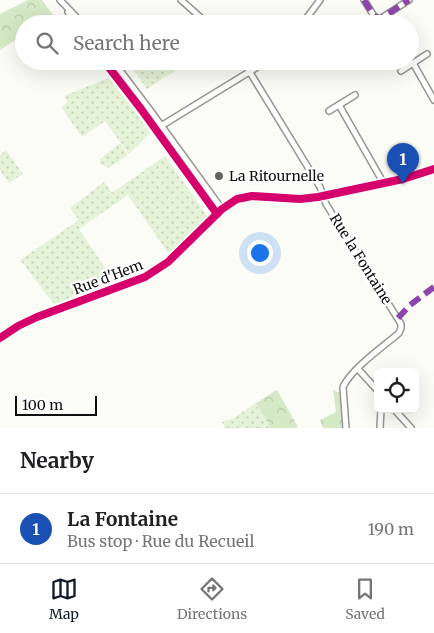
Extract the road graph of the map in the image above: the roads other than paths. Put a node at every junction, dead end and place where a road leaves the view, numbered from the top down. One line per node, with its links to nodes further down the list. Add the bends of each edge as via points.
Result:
1 (60, 0): 6 (street)
2 (182, 0): 9 (street)
3 (320, 0): 10 (street)
4 (364, 0): 11 (street)
5 (409, 0): 12 (street)
6 (67, 9): 7 (street); 8 (street)
7 (70, 15)
8 (73, 15)
9 (198, 15)
10 (309, 15)
11 (373, 15)
12 (386, 15)
13 (427, 54): 14 (street)
14 (419, 59)
15 (111, 70): 25 (street)
16 (120, 70): 24 (street)
17 (253, 70): 19 (street)
18 (417, 70): 21 (street)
19 (250, 72): 24 (street); 28 (street, Rue la Fontaine)
20 (356, 95): 22 (street)
21 (434, 100)
22 (339, 105): 23 (street); 27 (street)
23 (329, 111)
24 (162, 126): 25 (street); 29 (street)
25 (157, 130): 29 (street)
26 (434, 169): 27 (street, Rue d'Hem)
27 (384, 184): 28 (street, Rue d'Hem)
28 (324, 196): 29 (street, Rue d'Hem, via 248,196 234,200); 31 (street, Rue la Fontaine, via 401,324 399,332)
29 (219, 212): 30 (street, Rue d'Hem, via 154,272 37,317)
30 (0, 338)
31 (358, 368): 32 (street); 35 (street, Rue la Fontaine, via 344,387)
32 (374, 386)
33 (381, 413): 36 (street)
34 (398, 413): 37 (street)
35 (346, 428)
36 (380, 428)
37 (411, 428)

